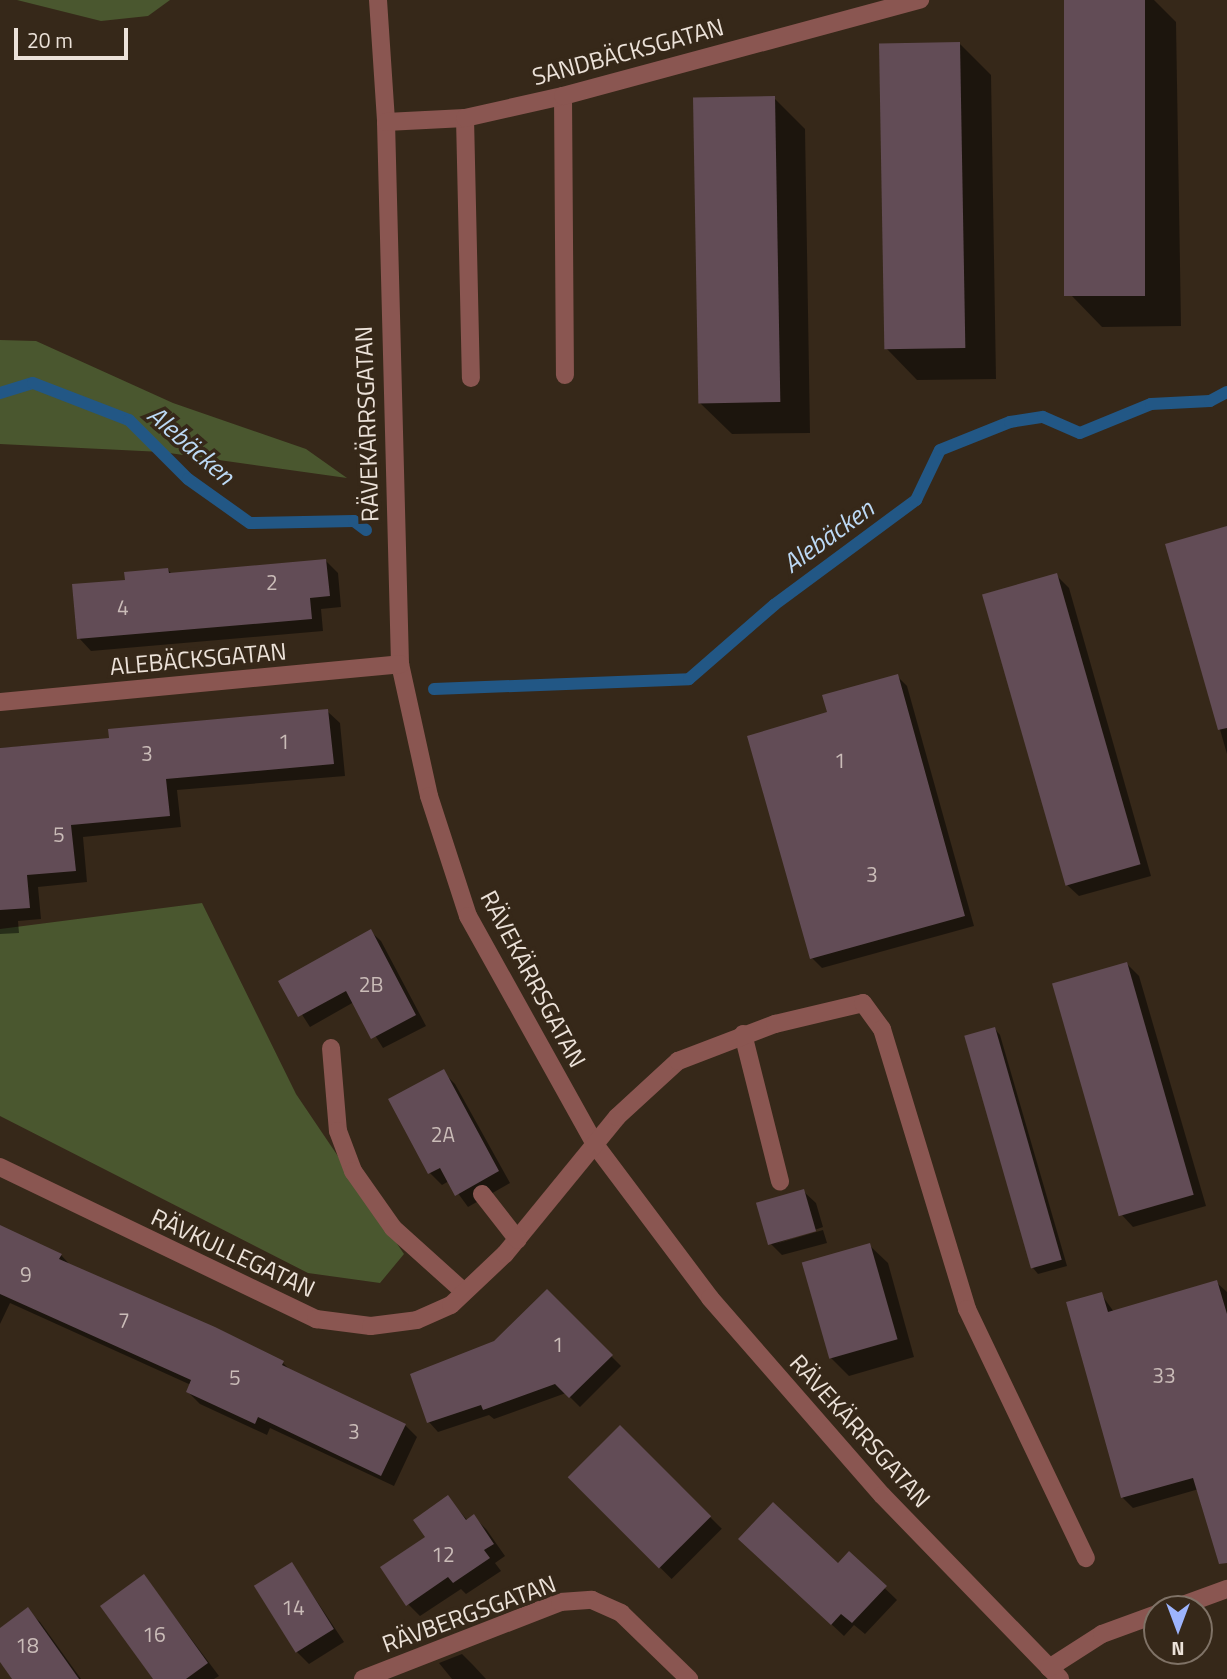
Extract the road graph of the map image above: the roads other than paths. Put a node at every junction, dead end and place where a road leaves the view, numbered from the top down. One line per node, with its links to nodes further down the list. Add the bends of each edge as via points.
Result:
1 (378, 0): 5 (street, RÄVEKÄRRSGATAN)
2 (920, 0): 3 (street, SANDBÄCKSGATAN)
3 (563, 96): 4 (street, SANDBÄCKSGATAN); 6 (street)
4 (465, 118): 5 (street, SANDBÄCKSGATAN); 7 (street)
5 (386, 122): 8 (street, RÄVEKÄRRSGATAN)
6 (565, 375)
7 (471, 378)
8 (400, 664): 9 (street, ALEBÄCKSGATAN); 12 (street, RÄVEKÄRRSGATAN, via 429,796 468,916)
9 (0, 702)
10 (743, 1034): 12 (street, RÄVKULLEGATAN, via 678,1061 617,1117); 14 (street); 18 (street, RÄVKULLEGATAN, via 863,1003 882,1029 967,1309)
11 (331, 1048): 17 (street, via 338,1131 353,1171 393,1228)
12 (596, 1146): 16 (street, RÄVKULLEGATAN); 22 (street, RÄVEKÄRRSGATAN, via 737,1329 882,1495)
13 (0, 1167): 17 (street, RÄVKULLEGATAN, via 316,1319 370,1326 417,1320 450,1305)
14 (780, 1181)
15 (482, 1194): 16 (street)
16 (518, 1240): 17 (street, RÄVKULLEGATAN)
17 (463, 1291)
18 (1086, 1558)
19 (1227, 1589): 20 (street)
20 (1210, 1595)
21 (1143, 1620): 22 (street, via 1102,1634)
22 (1055, 1674)
23 (363, 1679): 24 (street, RÄVBERGSGATAN, via 560,1602 592,1601 621,1613)
24 (689, 1679)

